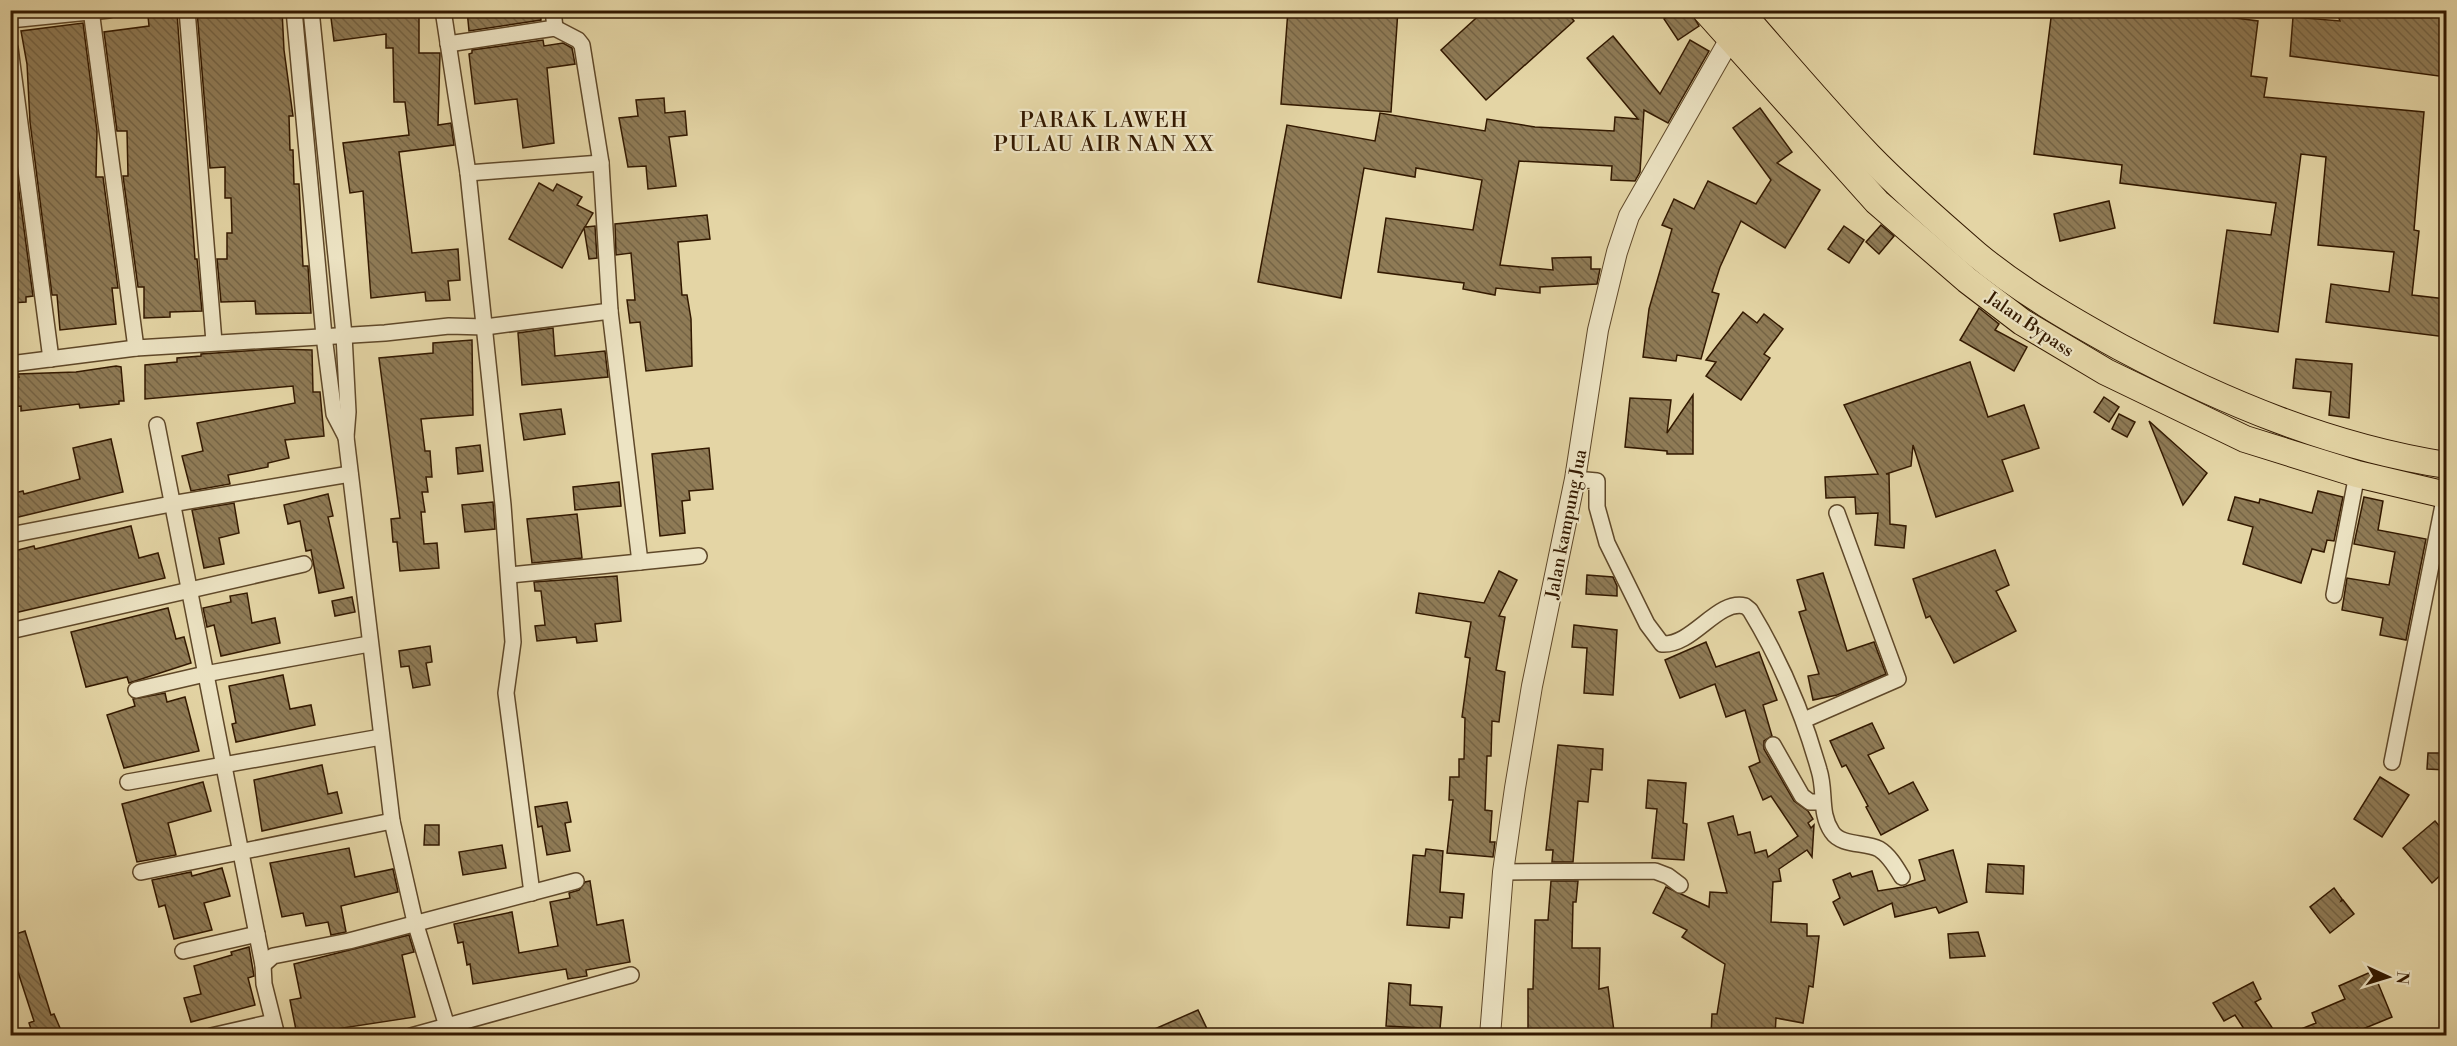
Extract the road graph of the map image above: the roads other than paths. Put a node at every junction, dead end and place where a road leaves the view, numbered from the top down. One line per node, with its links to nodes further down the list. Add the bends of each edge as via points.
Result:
1 (109, 10): 9 (street)
2 (188, 10): 21 (street)
3 (294, 10): 20 (street)
4 (311, 10): 19 (street)
5 (443, 10): 13 (street)
6 (553, 10): 11 (street)
7 (1705, 10): 12 (highway, Jalan Bypass)
8 (1739, 10): 25 (highway, Jalan Bypass, via 1869,156 1978,255 2055,310)
9 (91, 12): 10 (street); 22 (street)
10 (10, 20)
11 (555, 28): 13 (street); 15 (street, via 582,45)
12 (1730, 39): 26 (highway, Jalan Bypass, via 1877,202 1966,280 2022,322); 32 (street, Jalan kampung Jua, via 1629,216 1598,330)
13 (448, 44): 16 (street)
14 (10, 48): 23 (street)
15 (601, 163): 16 (street); 17 (street)
16 (468, 173): 18 (street)
17 (610, 311): 18 (street); 38 (street)
18 (485, 327): 19 (street, via 449,326); 40 (street)
19 (344, 335): 20 (street); 28 (street)
20 (324, 336): 21 (street); 28 (street, via 334,414)
21 (214, 342): 22 (street)
22 (136, 348): 23 (street)
23 (51, 359): 24 (street)
24 (10, 364)
25 (2172, 375): 26 (highway); 29 (highway, Jalan Bypass, via 2274,419 2355,445)
26 (2158, 398): 31 (highway, Jalan Bypass, via 2245,439)
27 (157, 425): 34 (street)
28 (346, 437): 30 (street)
29 (2446, 465)
30 (350, 474): 34 (street); 44 (street)
31 (2357, 474): 33 (highway, Jalan Bypass); 42 (street)
32 (1575, 479): 47 (street, via 1597,481 1600,525 1656,639 1662,644 1679,642 1718,614 1734,606 1745,606 1774,650); 57 (street, Jalan kampung Jua, via 1533,686)
33 (2446, 495): 50 (street)
34 (171, 504): 36 (street); 41 (street)
35 (1837, 513): 47 (street, via 1898,680)
36 (10, 535)
37 (699, 556): 38 (street)
38 (640, 562): 40 (street)
39 (304, 564): 41 (street)
40 (510, 575): 61 (street, via 513,642 506,693)
41 (188, 592): 43 (street); 45 (street)
42 (2334, 595)
43 (10, 631)
44 (369, 644): 45 (street); 48 (street)
45 (205, 674): 46 (street); 51 (street)
46 (136, 690)
47 (1804, 720): 53 (street, via 1821,775)
48 (381, 737): 51 (street); 54 (street)
49 (1773, 745): 53 (street, via 1802,796 1810,802)
50 (2392, 762)
51 (223, 764): 52 (street); 55 (street)
52 (128, 782)
53 (1821, 802): 58 (street, via 1836,837 1878,848)
54 (392, 821): 55 (street); 62 (street)
55 (240, 853): 56 (street); 63 (street)
56 (141, 872)
57 (1503, 872): 60 (street, via 1655,871); 71 (street, Jalan kampung Jua)
58 (1902, 877)
59 (576, 881): 61 (street)
60 (1680, 885)
61 (532, 892): 62 (street)
62 (415, 922): 65 (street, via 349,941 273,956); 68 (street)
63 (257, 934): 64 (street); 65 (street)
64 (183, 951)
65 (263, 965): 67 (street)
66 (631, 975): 68 (street)
67 (275, 1028): 69 (street)
68 (448, 1031): 70 (street)
69 (211, 1035)
70 (411, 1035)
71 (1490, 1035)

